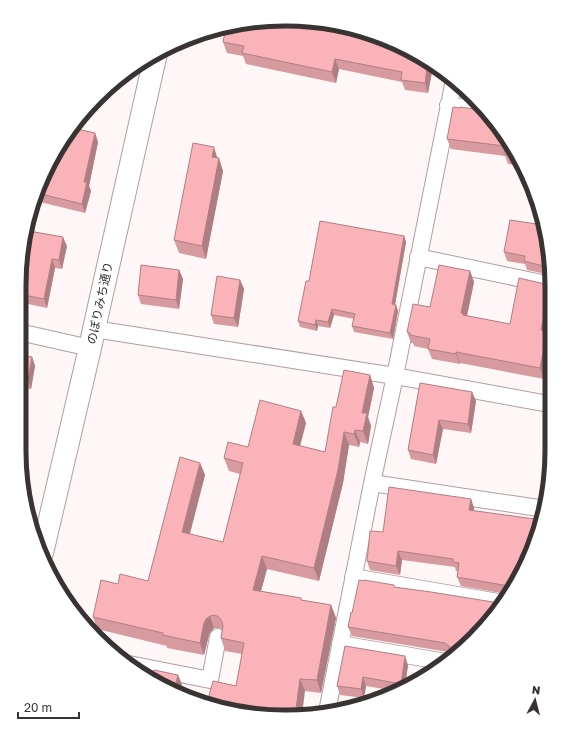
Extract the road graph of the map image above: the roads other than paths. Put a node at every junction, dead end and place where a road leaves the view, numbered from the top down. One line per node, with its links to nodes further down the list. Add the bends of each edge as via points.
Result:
1 (154, 62): 8 (street, のぼりみち通り)
2 (452, 87): 3 (street)
3 (448, 105): 4 (street); 5 (street)
4 (476, 109)
5 (418, 258): 6 (street); 9 (street)
6 (545, 284)
7 (26, 333): 8 (street)
8 (92, 339): 9 (street); 13 (street, のぼりみち通り)
9 (395, 376): 10 (street); 11 (street)
10 (545, 403)
11 (372, 483): 12 (street); 14 (street)
12 (538, 508)
13 (44, 545)
14 (353, 577): 15 (street); 17 (street)
15 (497, 601)
16 (218, 637): 19 (street, via 210,680)
17 (340, 644): 18 (street); 20 (street)
18 (437, 660)
19 (142, 667)
20 (328, 706)

